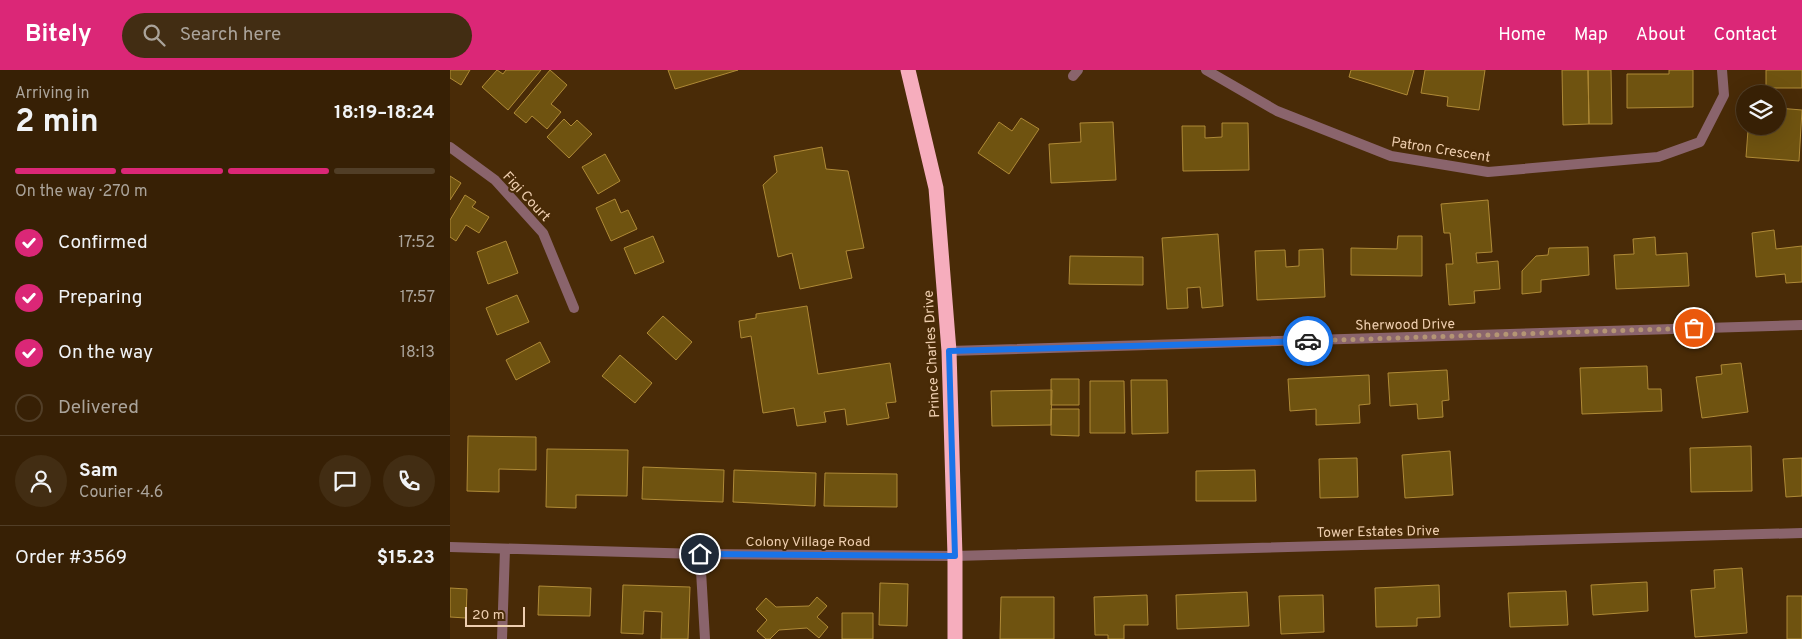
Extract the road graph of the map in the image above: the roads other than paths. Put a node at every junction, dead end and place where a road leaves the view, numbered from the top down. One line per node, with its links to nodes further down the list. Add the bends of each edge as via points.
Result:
1 (908, 70): 7 (highway, Prince Charles Drive, via 936,188)
2 (1206, 70): 3 (street, Patron Crescent, via 1277,111 1390,156 1488,172 1658,157 1700,142 1724,95)
3 (1722, 70)
4 (450, 147): 5 (street, Figi Court, via 495,180 543,233)
5 (574, 308)
6 (1802, 325): 7 (street, Sherwood Drive)
7 (949, 351): 12 (highway, Prince Charles Drive)
8 (1802, 534): 12 (street, Tower Estates Drive)
9 (450, 547): 10 (street, Colony Village Road)
10 (505, 549): 11 (street, Colony Village Road); 13 (street)
11 (700, 554): 12 (street, Colony Village Road); 14 (street)
12 (955, 556): 15 (highway, Prince Charles Drive)
13 (502, 639)
14 (705, 639)
15 (955, 639)

